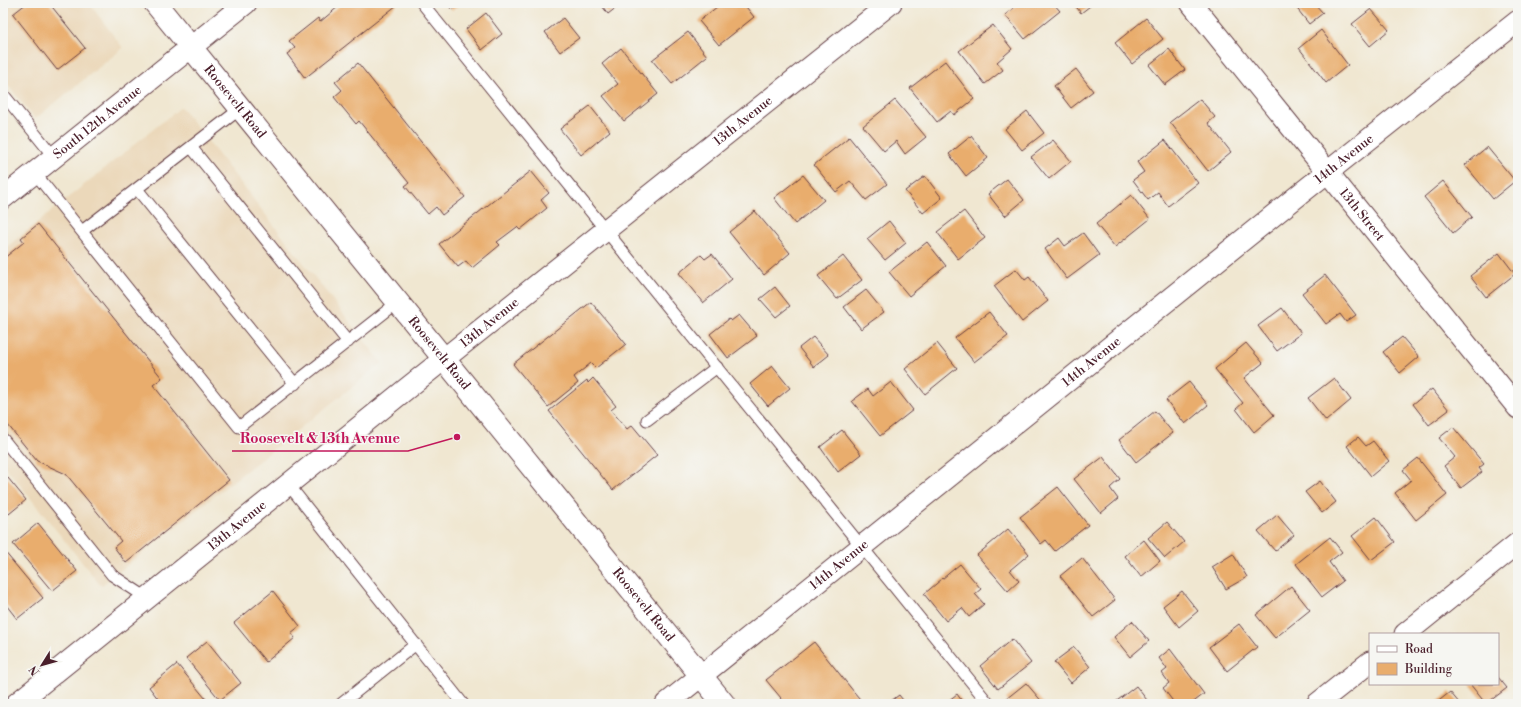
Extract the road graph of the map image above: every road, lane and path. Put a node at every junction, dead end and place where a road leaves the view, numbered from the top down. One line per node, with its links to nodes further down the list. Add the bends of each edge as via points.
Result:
1 (155, 3): 7 (main road, Roosevelt Road)
2 (246, 3): 7 (street, South 12th Avenue)
3 (422, 3): 16 (lane)
4 (891, 3): 16 (street, 13th Avenue)
5 (1191, 3): 13 (street, 13th Street)
6 (1518, 21): 13 (street, 14th Avenue)
7 (191, 47): 9 (main road, Roosevelt Road); 11 (street, South 12th Avenue)
8 (3, 94): 11 (lane)
9 (240, 109): 10 (lane); 18 (main road, Roosevelt Road)
10 (191, 147): 14 (lane); 19 (lane)
11 (54, 157): 12 (street, South 12th Avenue)
12 (34, 172): 15 (street, South 12th Avenue); 17 (lane)
13 (1327, 172): 23 (street, 13th Street); 28 (street, 14th Avenue)
14 (137, 189): 17 (lane); 22 (lane)
15 (3, 198)
16 (606, 230): 20 (street, 13th Avenue); 21 (lane)
17 (82, 232): 22 (lane, via 239,427)
18 (398, 302): 19 (lane); 20 (main road, Roosevelt Road)
19 (348, 342): 22 (lane)
20 (444, 359): 26 (street, 13th Avenue); 33 (main road, Roosevelt Road)
21 (717, 367): 24 (lane); 28 (lane)
22 (295, 384)
23 (1518, 408)
24 (647, 420)
25 (3, 439): 29 (lane, via 112,575)
26 (288, 484): 29 (street, 13th Avenue); 31 (lane)
27 (1518, 543): 30 (street)
28 (862, 546): 33 (street, 14th Avenue); 39 (lane)
29 (146, 598): 34 (street, 13th Avenue)
30 (1406, 633)
31 (416, 644): 35 (lane); 36 (lane)
32 (1369, 663): 40 (street)
33 (701, 676): 37 (street, 14th Avenue); 38 (main road, Roosevelt Road)
34 (16, 704)
35 (341, 704)
36 (463, 704)
37 (666, 704)
38 (724, 704)
39 (989, 704)
40 (1317, 704)

